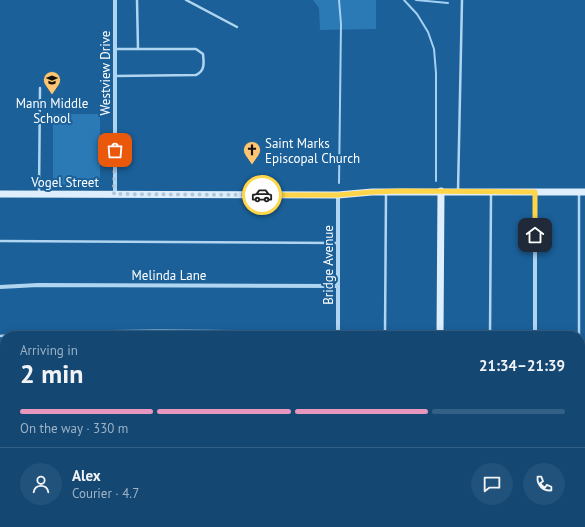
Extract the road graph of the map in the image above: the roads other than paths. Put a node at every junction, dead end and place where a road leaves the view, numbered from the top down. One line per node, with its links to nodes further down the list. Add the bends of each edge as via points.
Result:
1 (115, 0): 6 (street, Westview Drive)
2 (137, 0): 7 (lane)
3 (186, 0): 5 (lane)
4 (462, 0): 11 (lane)
5 (237, 27)
6 (115, 49): 7 (lane); 8 (street, Westview Drive)
7 (138, 49): 8 (lane, via 196,49 204,54 204,67 201,73 196,75)
8 (115, 76): 18 (street, Westview Drive)
9 (40, 88): 17 (lane)
10 (441, 191): 11 (street, Vogel Street); 13 (street, Vogel Street); 26 (street)
11 (458, 191): 12 (street, Vogel Street)
12 (491, 191): 14 (street, Vogel Street); 27 (lane)
13 (386, 192): 19 (street, Vogel Street); 25 (lane)
14 (535, 192): 15 (street, Vogel Street); 28 (street)
15 (582, 192): 29 (lane)
16 (0, 194): 17 (street, Vogel Street)
17 (39, 194): 18 (street, Vogel Street)
18 (114, 194): 19 (street, Vogel Street)
19 (338, 195): 21 (street, Bridge Avenue)
20 (0, 241): 21 (lane)
21 (338, 243): 22 (street, Bridge Avenue)
22 (338, 286): 23 (street, Melinda Lane); 24 (street, Bridge Avenue)
23 (0, 287)
24 (338, 331)
25 (385, 331)
26 (440, 331)
27 (490, 331)
28 (535, 331)
29 (579, 331)

